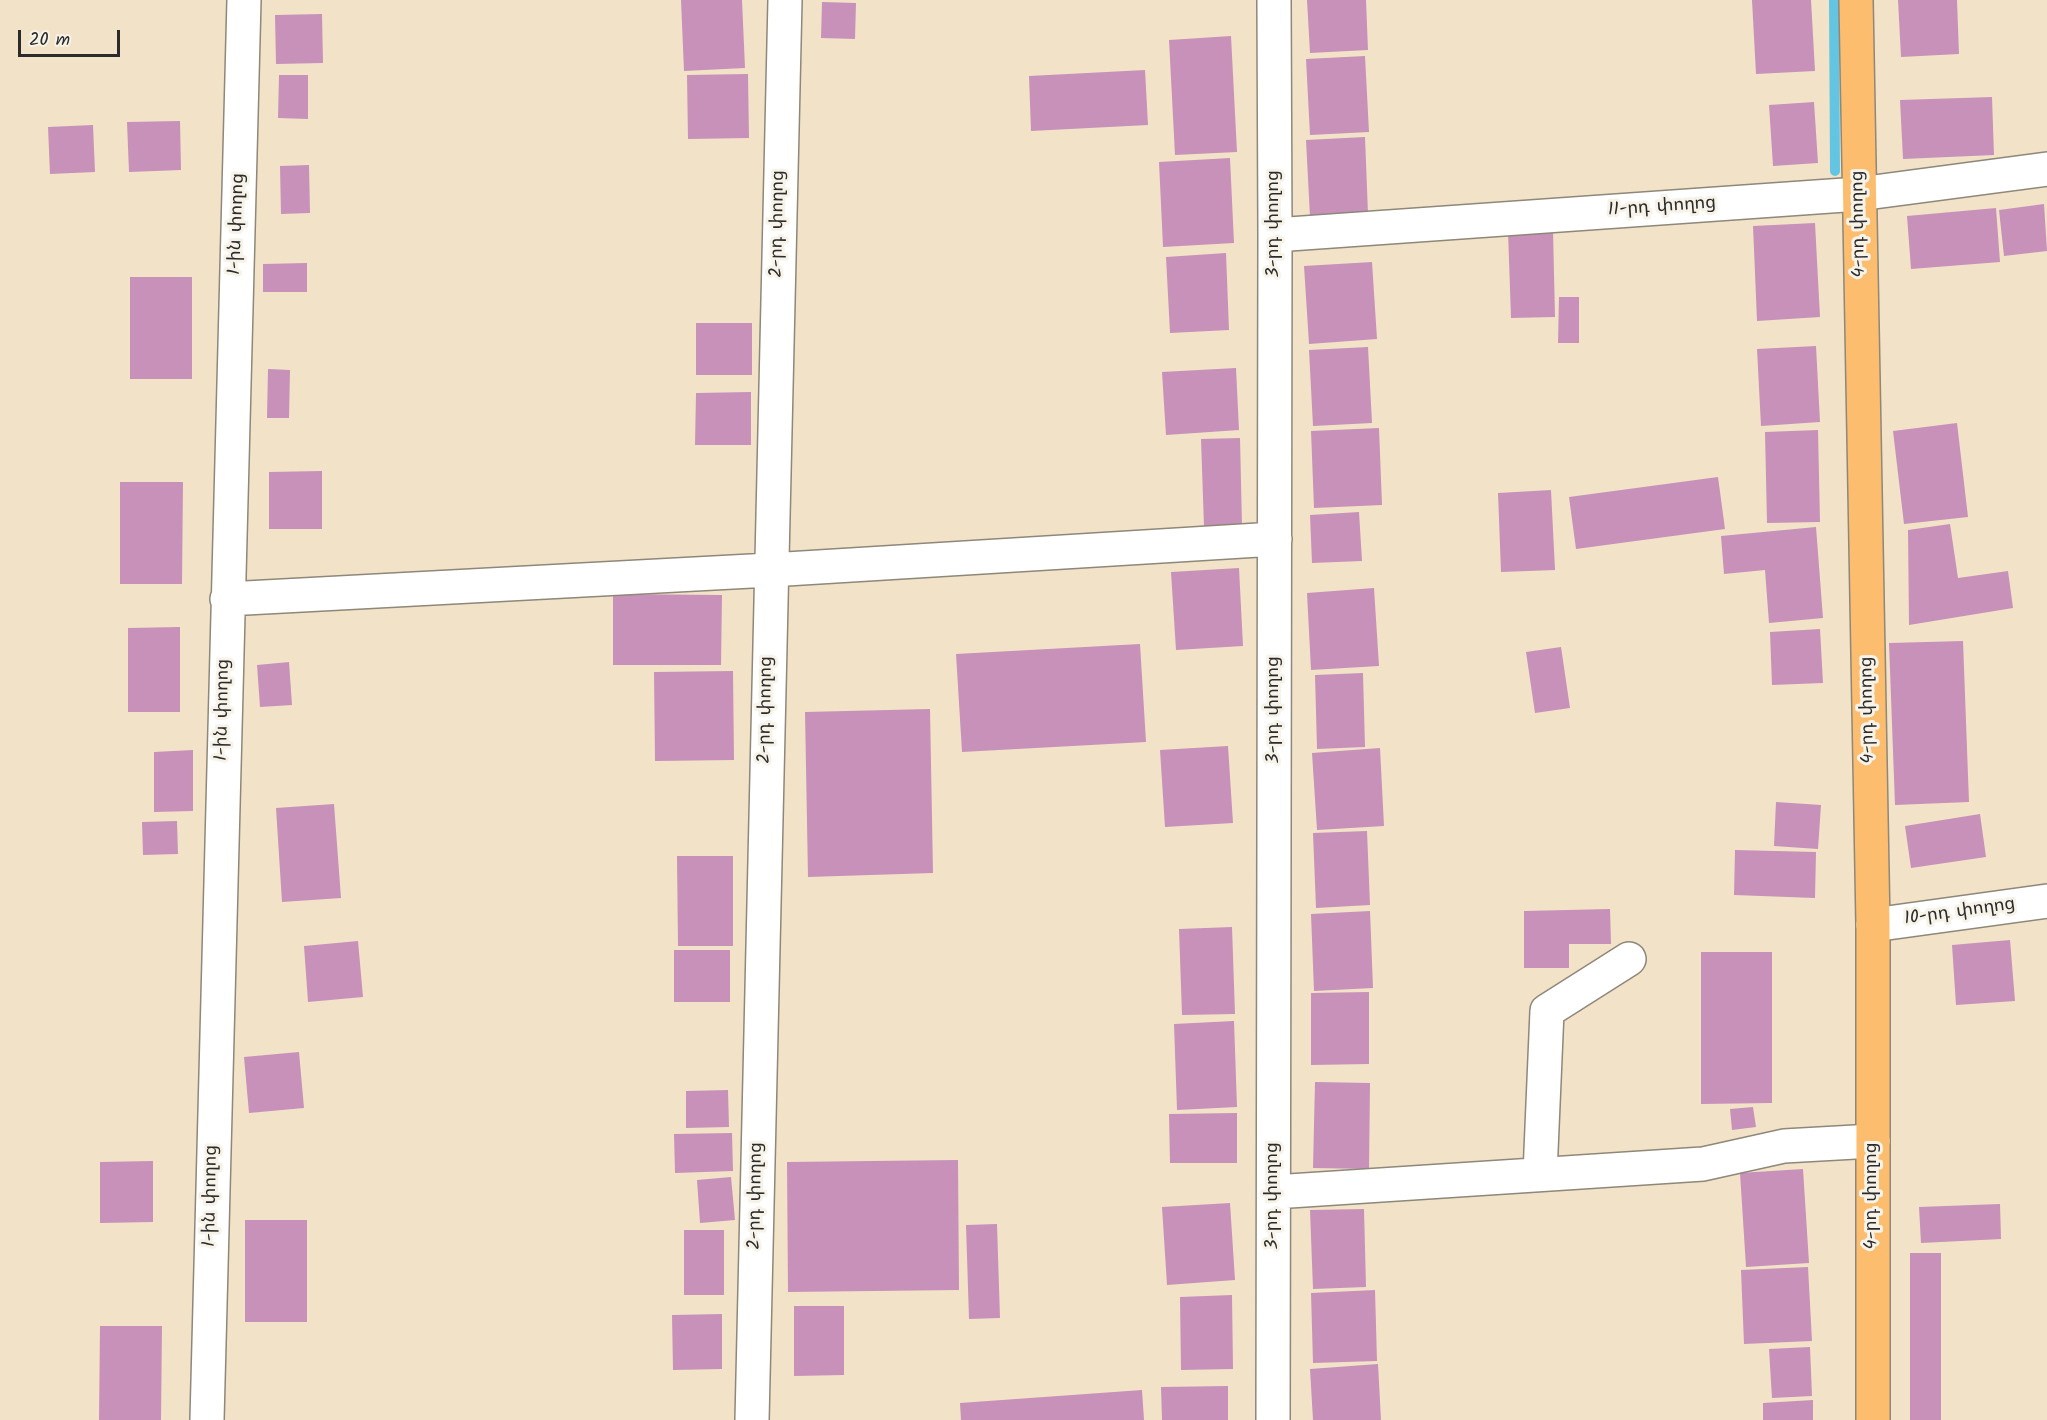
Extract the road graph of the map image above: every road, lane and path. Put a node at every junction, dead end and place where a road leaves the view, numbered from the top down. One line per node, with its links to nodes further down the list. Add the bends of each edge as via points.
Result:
1 (244, 0): 10 (street, 1-ին փողոց)
2 (785, 0): 9 (street, 2-րդ փողոց)
3 (1274, 0): 7 (street, 3-րդ փողոց)
4 (1856, 0): 6 (main road, 4-րդ փողոց)
5 (2047, 170): 6 (street, 11-րդ փողոց)
6 (1859, 194): 7 (street, 11-րդ փողոց); 12 (main road, 4-րդ փողոց)
7 (1275, 235): 8 (street, 3-րդ փողոց)
8 (1275, 539): 9 (street); 16 (street, 3-րդ փողոց)
9 (771, 570): 10 (street); 18 (street, 2-րդ փողոց)
10 (227, 599): 17 (street, 1-ին փողոց)
11 (2047, 901): 12 (street, 10-րդ փողոց)
12 (1873, 925): 14 (main road, 4-րդ փողոց)
13 (1629, 959): 15 (street, via 1547,1011)
14 (1873, 1141): 15 (street, via 1784,1146 1703,1164); 20 (main road, 4-րդ փողոց)
15 (1540, 1174): 16 (street)
16 (1274, 1192): 19 (street, 3-րդ փողոց)
17 (207, 1420)
18 (752, 1420)
19 (1273, 1420)
20 (1873, 1420)

